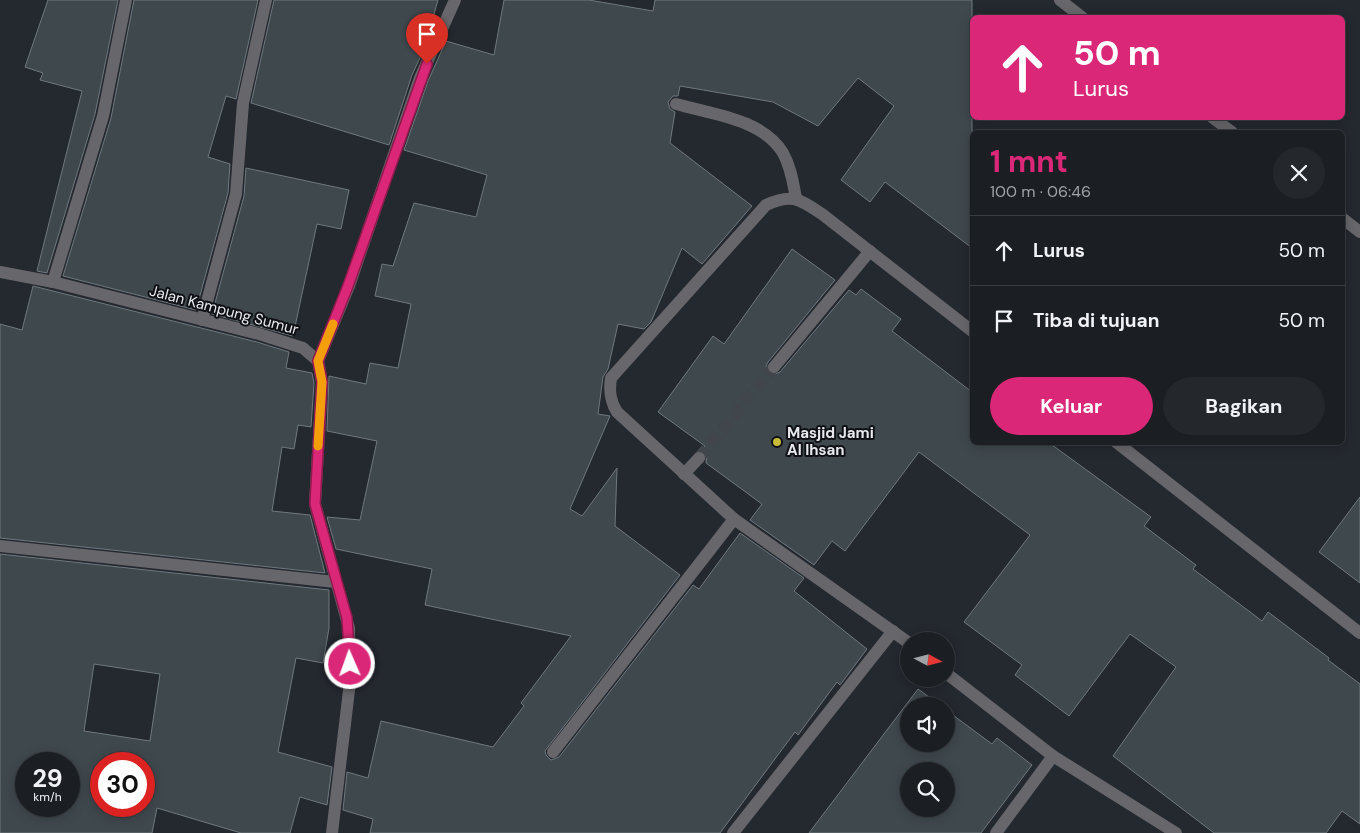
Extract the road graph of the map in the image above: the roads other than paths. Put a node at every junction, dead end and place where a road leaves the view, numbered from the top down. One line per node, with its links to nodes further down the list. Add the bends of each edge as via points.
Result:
1 (126, 0): 14 (street, via 103,116)
2 (266, 0): 15 (street, via 244,103 236,194)
3 (455, 0): 17 (street, via 420,78 348,286)
4 (1060, 0): 5 (street)
5 (1079, 15)
6 (676, 104): 9 (street, via 757,127 782,152 792,175)
7 (1215, 120): 8 (street)
8 (1229, 130)
9 (796, 198): 12 (street); 21 (street, via 782,197 766,205 611,378 612,403 617,412)
10 (1345, 220): 11 (street)
11 (1360, 232)
12 (870, 251): 16 (street); 18 (street)
13 (0, 272): 14 (street, Jalan Kampung Sumur)
14 (53, 282): 15 (street, Jalan Kampung Sumur)
15 (202, 320): 17 (street, Jalan Kampung Sumur, via 303,348)
16 (970, 329)
17 (318, 361): 24 (street, via 322,382 315,504)
18 (774, 367)
19 (1120, 445): 26 (street)
20 (699, 458): 21 (street)
21 (684, 474): 22 (street)
22 (734, 520): 25 (street); 29 (street)
23 (0, 546): 24 (street)
24 (335, 582): 31 (street, via 349,628 350,682)
25 (893, 631): 27 (street); 32 (street)
26 (1360, 633)
27 (900, 636)
28 (955, 679): 30 (street)
29 (553, 752)
30 (1053, 756): 33 (street); 34 (street)
31 (332, 833)
32 (733, 833)
33 (996, 833)
34 (1176, 833)

